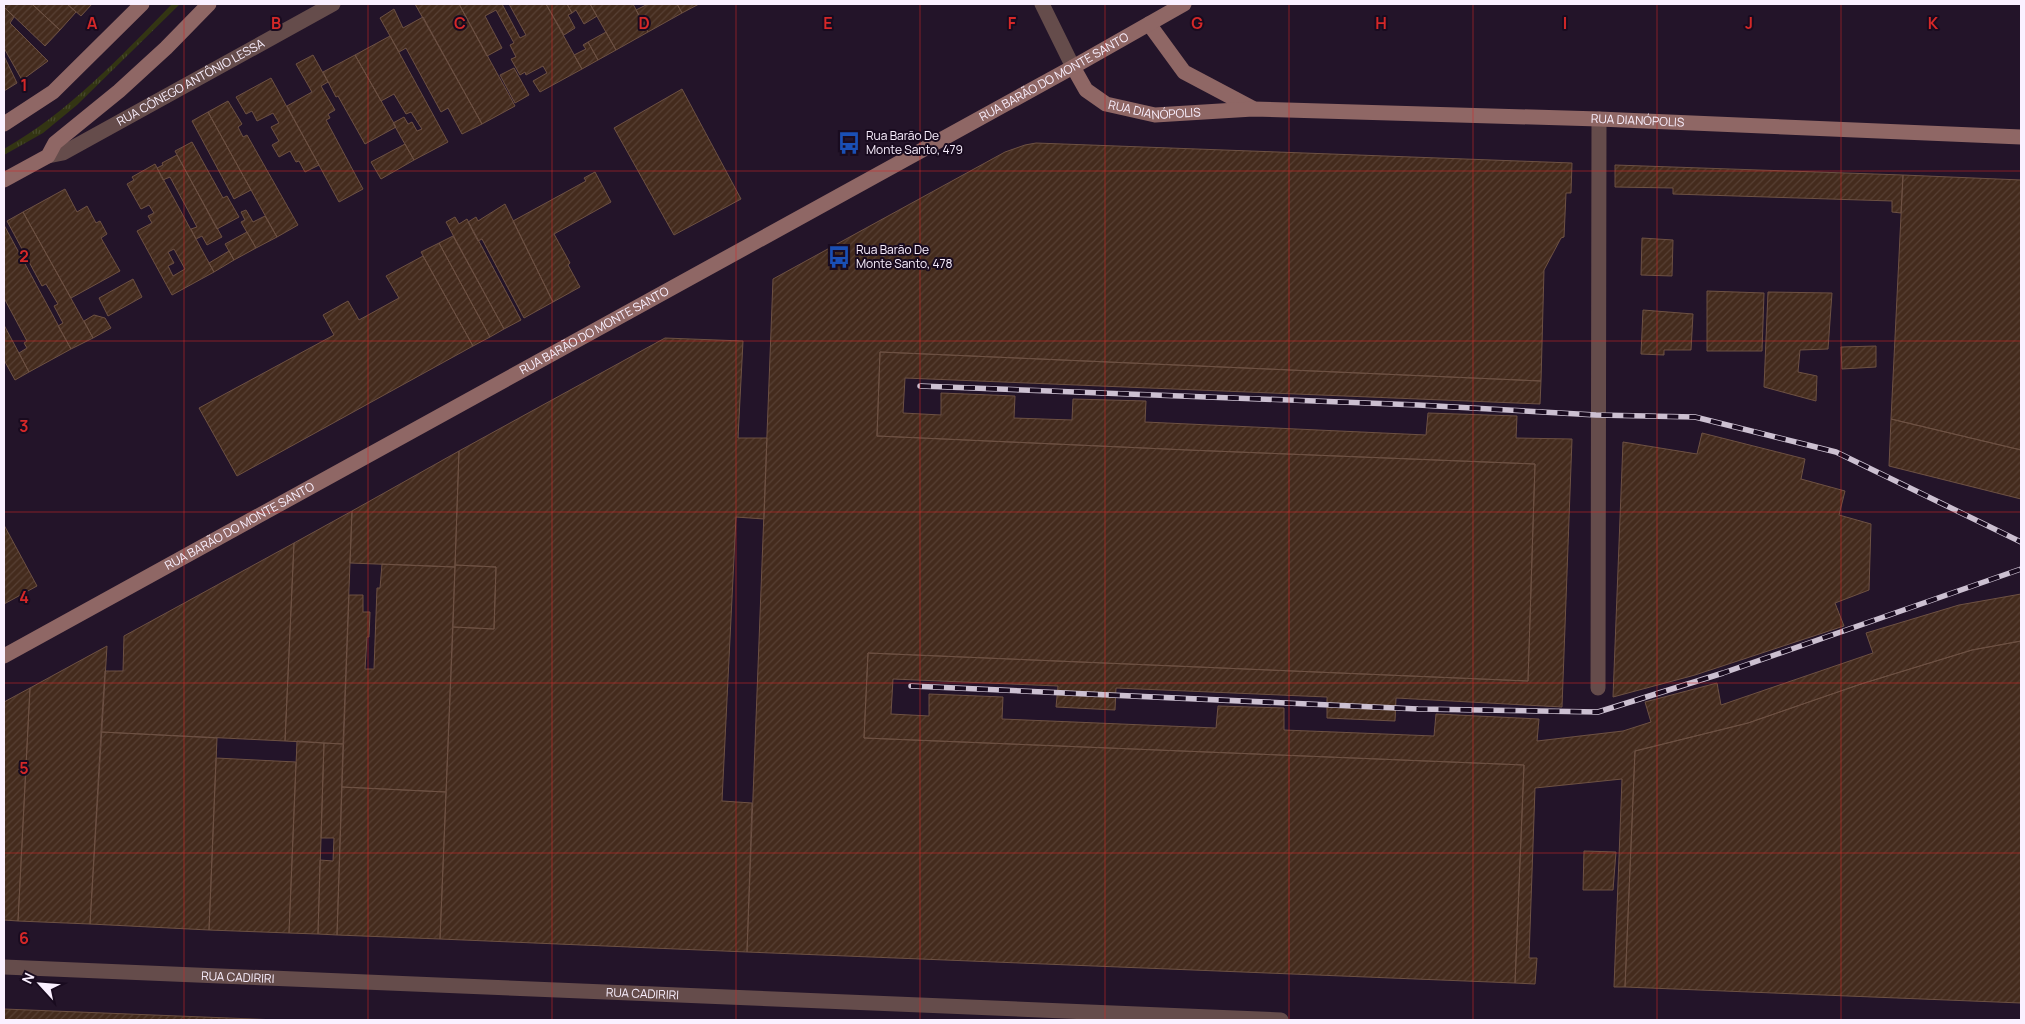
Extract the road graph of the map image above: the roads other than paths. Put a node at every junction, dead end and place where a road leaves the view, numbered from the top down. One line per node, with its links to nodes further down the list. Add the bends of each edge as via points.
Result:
1 (142, 4): 10 (street, via 53,92)
2 (209, 4): 12 (street, via 119,91 55,142)
3 (333, 4): 12 (street, RUA CÔNEGO ANTÔNIO LESSA, via 63,153)
4 (1042, 4): 7 (street)
5 (1184, 4): 6 (street, RUA BARÃO DO MONTE SANTO)
6 (1149, 24): 7 (street, RUA BARÃO DO MONTE SANTO); 8 (street, RUA DIANÓPOLIS, via 1184,72)
7 (1073, 67): 8 (street, RUA DIANÓPOLIS, via 1086,90 1106,104 1155,115); 14 (street, RUA BARÃO DO MONTE SANTO)
8 (1253, 109): 9 (street, RUA DIANÓPOLIS)
9 (1599, 119): 11 (street, RUA DIANÓPOLIS); 15 (street)
10 (4, 124)
11 (2021, 137)
12 (48, 156): 13 (street)
13 (4, 180)
14 (4, 656)
15 (1598, 688)
16 (4, 967): 17 (street, RUA CADIRIRI)
17 (1281, 1020)

